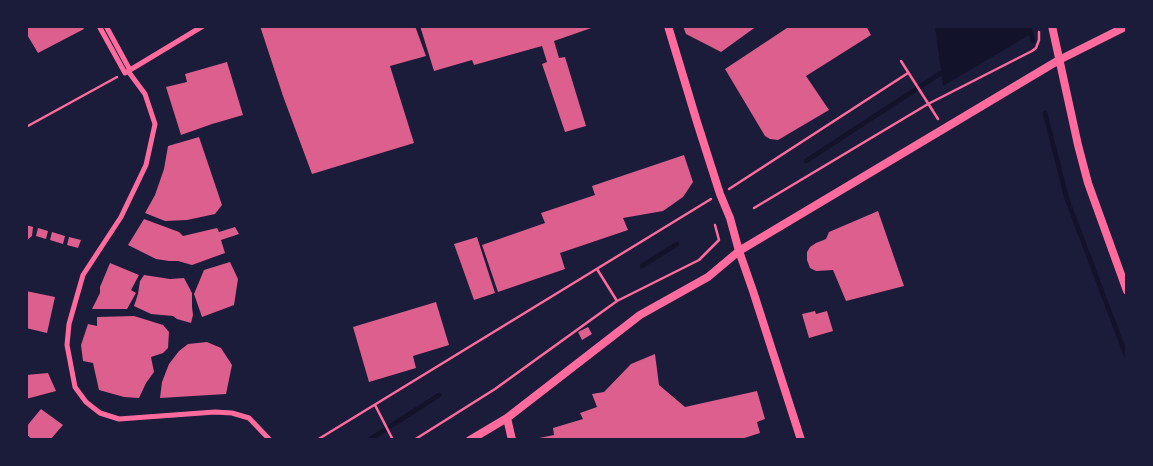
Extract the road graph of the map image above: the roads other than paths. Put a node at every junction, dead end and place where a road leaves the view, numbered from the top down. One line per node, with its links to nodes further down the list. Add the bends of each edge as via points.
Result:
1 (99, 26): 8 (street)
2 (106, 26): 8 (street)
3 (203, 26): 8 (street)
4 (668, 26): 9 (street)
5 (1052, 26): 7 (street)
6 (1127, 26): 7 (street)
7 (1059, 60): 9 (street); 10 (street, via 1088,183)
8 (128, 71): 12 (street, via 145,94 155,124 146,165 121,217 82,276 69,324 67,345 75,387 86,402 119,419 232,413 249,418)
9 (739, 251): 11 (street, via 708,277 640,315); 15 (street)
10 (1127, 291)
11 (507, 418): 13 (street); 14 (street)
12 (270, 440)
13 (470, 440)
14 (512, 440)
15 (801, 440)

